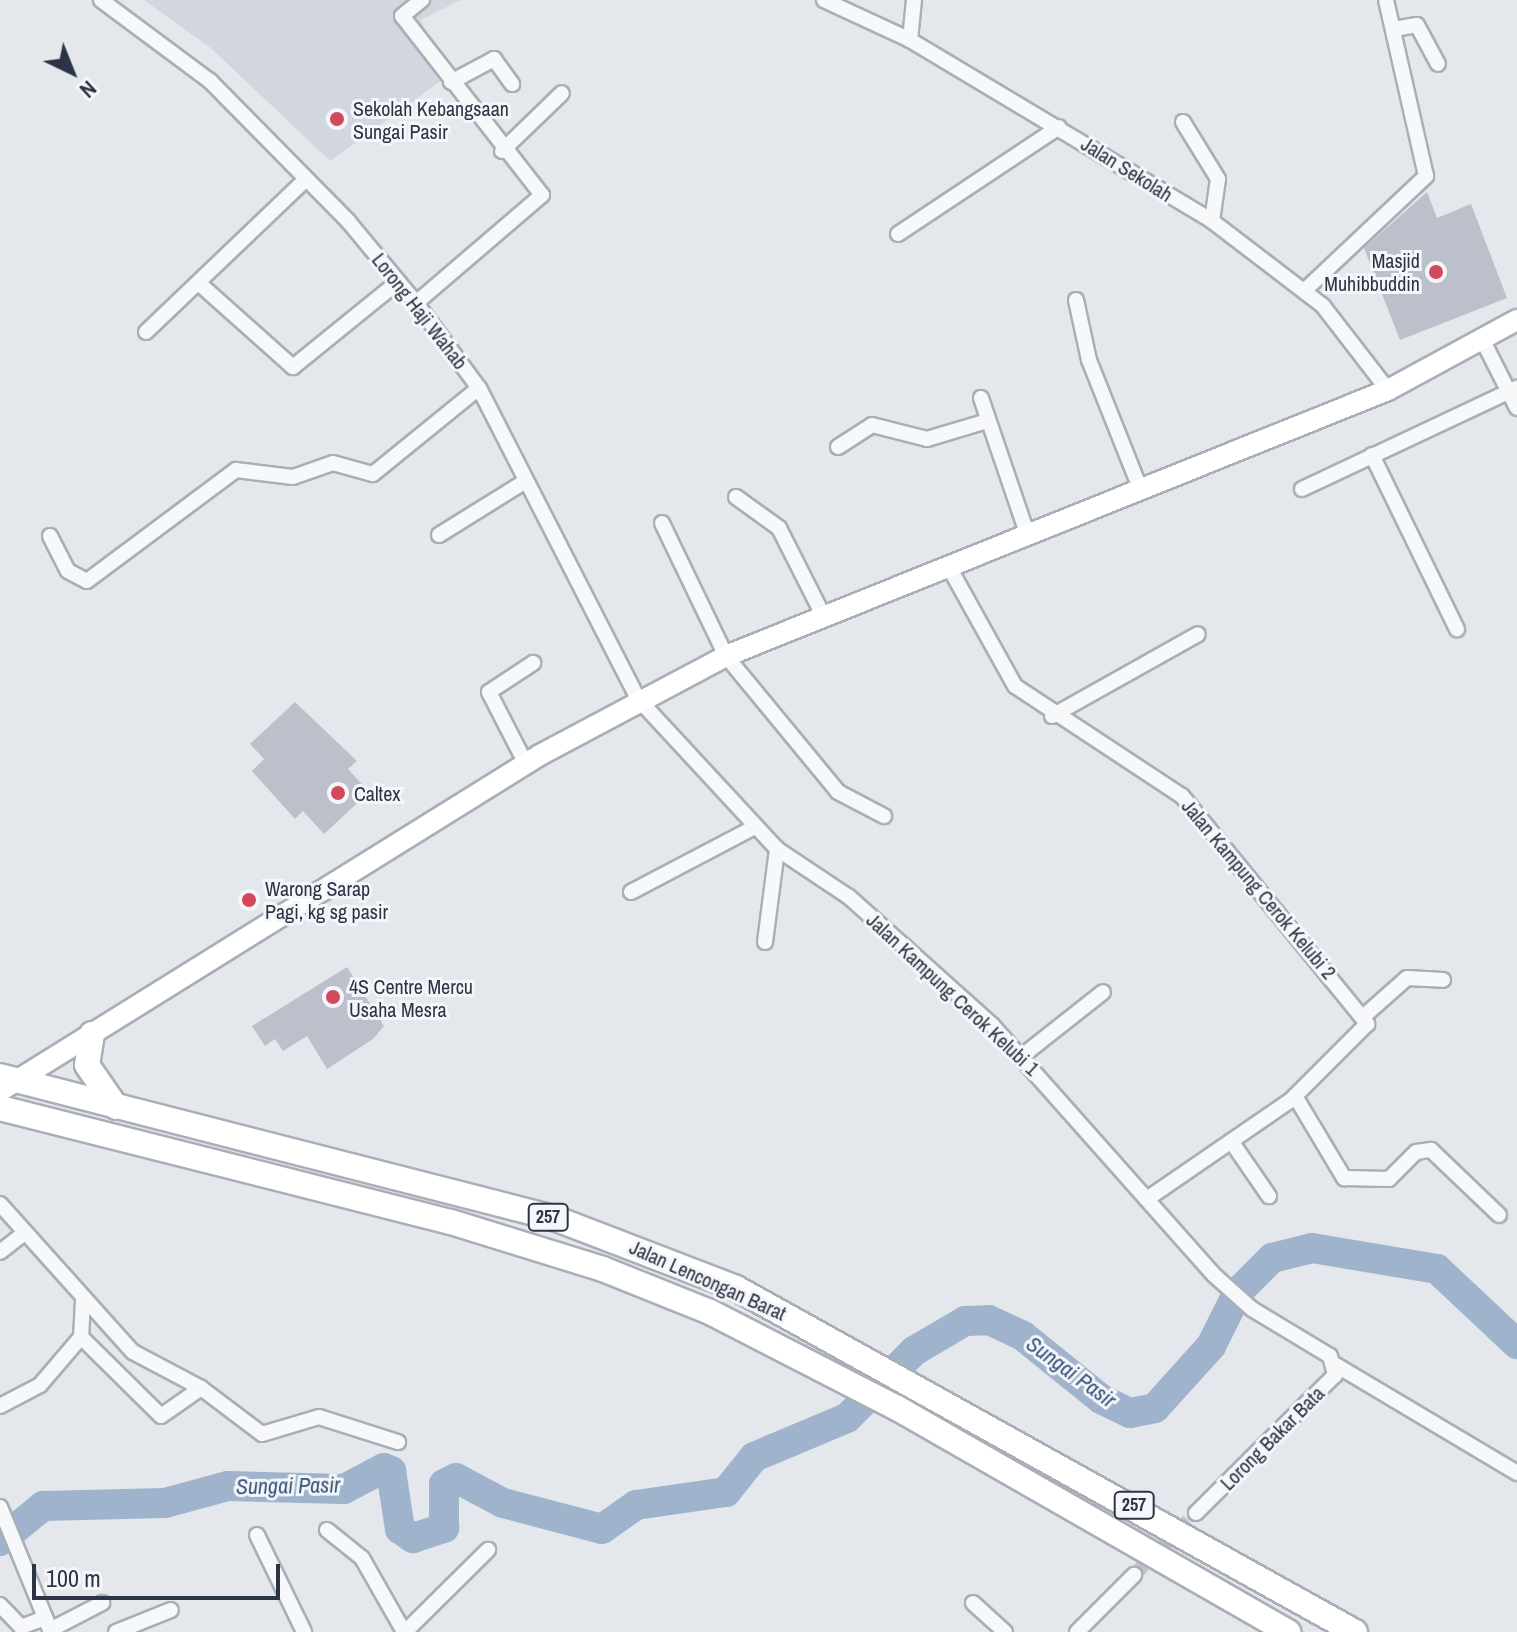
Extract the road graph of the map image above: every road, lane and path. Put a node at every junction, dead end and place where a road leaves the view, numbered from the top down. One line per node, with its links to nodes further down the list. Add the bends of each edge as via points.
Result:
1 (101, 0): 15 (street, Lorong Haji Wahab, via 210,81)
2 (422, 0): 9 (street, via 402,16)
3 (824, 0): 7 (street, Jalan Sekolah)
4 (914, 0): 7 (street)
5 (1386, 0): 6 (street)
6 (1394, 29): 8 (street, via 1417,25); 20 (street, via 1426,176)
7 (910, 40): 13 (street, Jalan Sekolah)
8 (1438, 64)
9 (451, 82): 10 (street, via 494,59); 14 (street)
10 (512, 84)
11 (562, 93): 14 (street)
12 (1183, 122): 16 (street, via 1218,179)
13 (1059, 127): 16 (street, Jalan Sekolah); 17 (street)
14 (502, 151): 22 (street, via 539,188 540,201)
15 (306, 179): 18 (street, Lorong Haji Wahab); 19 (street)
16 (1212, 221): 20 (street, Jalan Sekolah)
17 (898, 234)
18 (398, 282): 19 (street, via 293,367); 22 (street, Lorong Haji Wahab)
19 (202, 286): 24 (street)
20 (1304, 291): 27 (street, Jalan Sekolah, via 1356,340)
21 (1076, 300): 36 (street, via 1089,360)
22 (416, 303): 26 (street, Lorong Haji Wahab)
23 (1517, 320): 25 (main road)
24 (146, 332)
25 (1483, 341): 27 (main road); 28 (street)
26 (479, 388): 34 (street, Lorong Haji Wahab); 40 (street, via 373,474 333,463 293,477 236,470 87,581 68,571)
27 (1388, 390): 36 (main road)
28 (1513, 391): 30 (street); 33 (street)
29 (981, 398): 31 (street)
30 (1517, 408)
31 (984, 422): 32 (street, via 927,439 872,425); 41 (street)
32 (838, 447)
33 (1372, 455): 35 (street); 44 (street)
34 (524, 482): 39 (street); 48 (street, Lorong Haji Wahab)
35 (1302, 489)
36 (1141, 491): 41 (main road)
37 (736, 497): 43 (street, via 779,528)
38 (662, 523): 46 (street)
39 (439, 535)
40 (50, 536)
41 (1028, 536): 42 (main road)
42 (949, 567): 43 (main road); 49 (street, Jalan Kampung Cerok Kelubi 2, via 1005,672)
43 (824, 617): 46 (main road)
44 (1457, 629)
45 (1198, 634): 49 (street)
46 (726, 656): 48 (main road); 51 (street, via 838,792)
47 (533, 663): 50 (street, via 489,692)
48 (639, 700): 50 (main road); 52 (street, Jalan Kampung Cerok Kelubi 1)
49 (1052, 716): 58 (street, Jalan Kampung Cerok Kelubi 2, via 1162,781 1204,818)
50 (526, 764): 59 (main road)
51 (884, 816)
52 (755, 827): 53 (street, Jalan Kampung Cerok Kelubi 1); 54 (street)
53 (777, 849): 55 (street); 60 (street, Jalan Kampung Cerok Kelubi 1, via 859,906)
54 (631, 892)
55 (765, 942)
56 (1443, 980): 58 (street, via 1407,978)
57 (1103, 992): 60 (street)
58 (1364, 1016): 62 (street, via 1364,1032)
59 (92, 1034): 61 (main road); 63 (highway, via 87,1065)
60 (1022, 1056): 67 (street, Jalan Kampung Cerok Kelubi 1)
61 (6, 1082): 63 (highway, Jalan Lencongan Barat / 257)
62 (1295, 1096): 65 (street); 69 (street, via 1344,1178 1389,1179 1416,1152 1431,1150)
63 (116, 1107): 97 (highway, Jalan Lencongan Barat / 257, via 554,1218 736,1288 912,1381)
64 (0, 1108): 96 (highway, Jalan Lencongan Barat / 257, via 559,1255 710,1312 897,1408)
65 (1231, 1141): 66 (street); 67 (street)
66 (1269, 1196)
67 (1147, 1199): 72 (street, Jalan Kampung Cerok Kelubi 1)
68 (0, 1204): 70 (street)
69 (1499, 1215)
70 (23, 1234): 71 (street); 73 (street)
71 (0, 1252)
72 (1214, 1275): 75 (street, Lorong Bakar Bata, via 1252,1309)
73 (83, 1300): 74 (street); 76 (street, via 145,1363)
74 (81, 1337): 76 (street, via 161,1416); 77 (street, via 40,1385)
75 (1336, 1365): 79 (street); 81 (street, Lorong Bakar Bata, via 1335,1375)
76 (201, 1388): 78 (street, via 262,1434 319,1417)
77 (0, 1406)
78 (398, 1442)
79 (1517, 1473)
80 (0, 1507): 90 (street)
81 (1196, 1513)
82 (327, 1530): 93 (street, via 362,1558)
83 (257, 1535): 92 (street)
84 (488, 1550): 93 (street)
85 (1134, 1575): 95 (street)
86 (102, 1603): 90 (street)
87 (973, 1603): 94 (street)
88 (0, 1605): 90 (street, via 21,1627)
89 (171, 1610): 91 (street)
90 (49, 1627)
91 (116, 1632)
92 (304, 1632)
93 (404, 1632)
94 (1005, 1632)
95 (1077, 1632)
96 (1288, 1632)
97 (1355, 1632)

